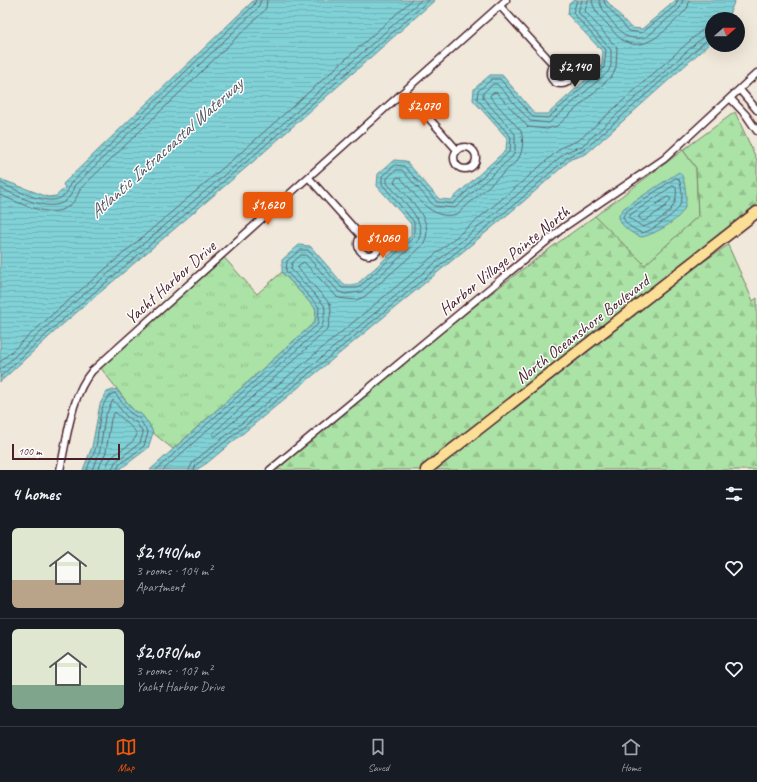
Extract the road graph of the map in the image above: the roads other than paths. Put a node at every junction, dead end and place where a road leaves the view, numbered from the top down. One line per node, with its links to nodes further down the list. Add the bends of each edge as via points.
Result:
1 (506, 0): 2 (street, Yacht Harbor Drive)
2 (500, 6): 3 (street); 6 (street, Yacht Harbor Drive)
3 (553, 64)
4 (757, 73): 5 (street, Harbor Village Pointe North)
5 (740, 90): 7 (street, Harbor Village Pointe North); 8 (street)
6 (404, 91): 10 (street); 11 (street, Yacht Harbor Drive)
7 (730, 99): 9 (street); 15 (street, Harbor Village Pointe North, via 664,159 564,227)
8 (757, 110)
9 (757, 131)
10 (457, 150)
11 (309, 178): 13 (street); 14 (street, Yacht Harbor Drive, via 89,374 77,397)
12 (757, 212): 16 (main road, North Oceanshore Boulevard)
13 (361, 236)
14 (60, 470)
15 (270, 470)
16 (426, 470)

